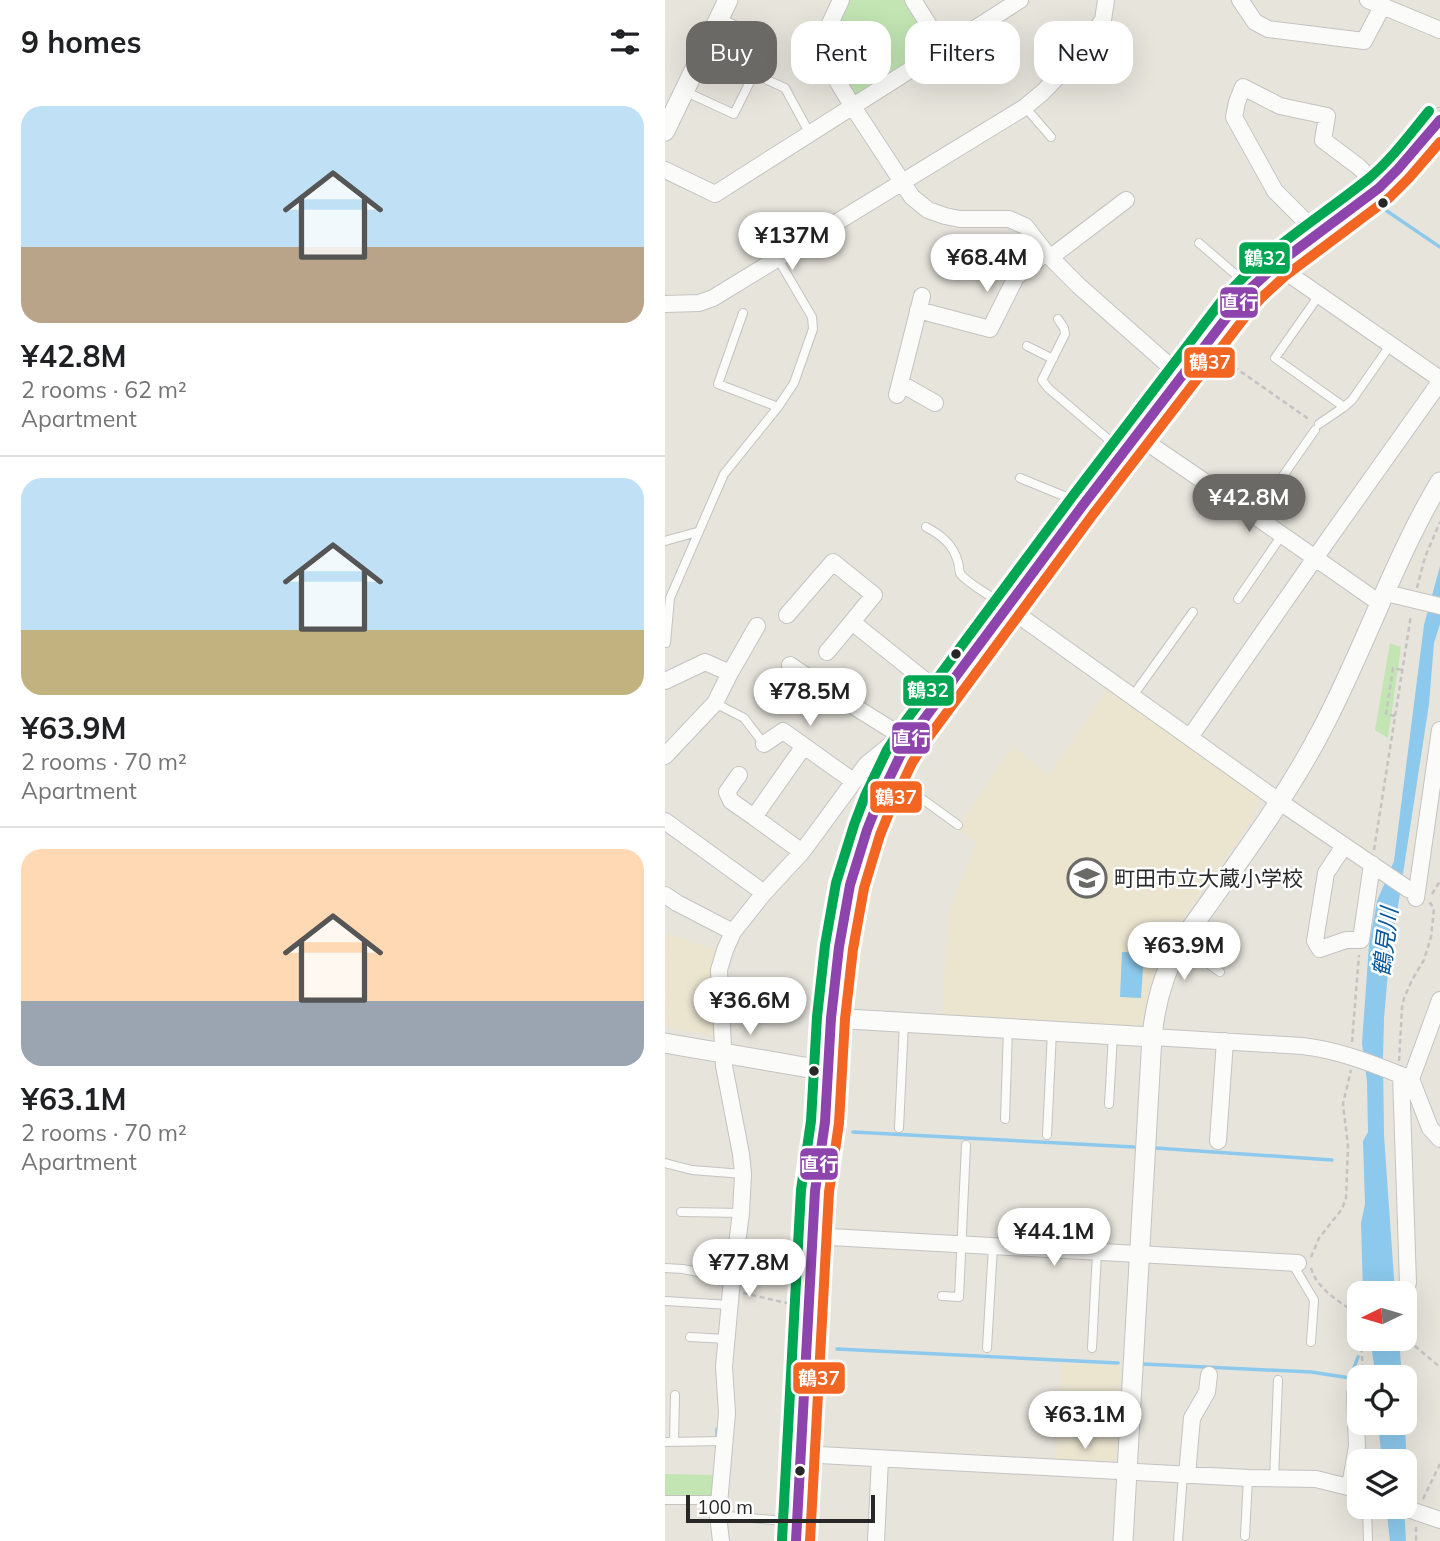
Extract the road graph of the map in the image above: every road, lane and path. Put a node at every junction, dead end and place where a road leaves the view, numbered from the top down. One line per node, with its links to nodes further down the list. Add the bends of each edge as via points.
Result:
1 (841, 0): 16 (street, via 818,49)
2 (913, 0): 9 (street)
3 (1020, 0): 10 (street)
4 (1106, 0): 17 (street, via 1096,30 1068,66)
5 (1240, 0): 6 (street, via 1255,22 1268,29 1364,41)
6 (1375, 3): 11 (street)
7 (724, 9): 8 (lane); 15 (street)
8 (740, 21)
9 (926, 21)
10 (987, 21)
11 (1440, 30)
12 (905, 74): 16 (street)
13 (749, 84): 15 (lane, via 734,114)
14 (775, 84): 20 (lane, via 785,88)
15 (684, 91): 19 (street)
16 (853, 107): 20 (street); 23 (street)
17 (1025, 107): 21 (lane); 23 (street)
18 (1440, 120): 24 (main road)
19 (665, 131)
20 (810, 134): 22 (street, via 715,194)
21 (1051, 137)
22 (665, 170)
23 (901, 183): 28 (street, via 936,213 960,219 1009,219 1025,226); 29 (street)
24 (1379, 188): 26 (main road); 26 (street, via 1323,140 1327,116 1280,106 1243,87 1234,117 1275,191)
25 (1126, 200): 28 (street)
26 (1318, 234): 30 (main road)
27 (1199, 243): 31 (lane)
28 (1049, 255): 40 (street); 42 (street, via 1016,277 990,329 920,303 899,389)
29 (778, 259): 33 (street, via 713,298); 43 (lane, via 812,317 813,329 794,383)
30 (1276, 265): 31 (main road); 32 (street)
31 (1251, 288): 38 (main road)
32 (1320, 294): 36 (street); 44 (lane, via 1275,358)
33 (665, 304)
34 (743, 313): 43 (lane, via 718,384)
35 (1058, 319): 39 (lane, via 1065,334)
36 (1391, 344): 41 (street); 44 (lane)
37 (1027, 346): 39 (lane)
38 (1205, 346): 40 (main road); 45 (path)
39 (1053, 359): 46 (lane, via 1042,380 1048,388)
40 (1182, 377): 46 (main road)
41 (1440, 381): 56 (street)
42 (936, 403)
43 (778, 407): 53 (lane, via 724,474)
44 (1344, 407): 45 (lane)
45 (1317, 427): 50 (lane)
46 (1130, 444): 49 (main road); 50 (street)
47 (1020, 478): 49 (lane)
48 (1440, 482): 58 (street)
49 (1083, 505): 61 (main road)
50 (1255, 516): 54 (street)
51 (1440, 522): 59 (path, via 1425,557)
52 (926, 527): 61 (lane, via 948,542 965,578)
53 (698, 532): 55 (lane); 66 (lane, via 670,598)
54 (1282, 535): 56 (street); 57 (lane)
55 (665, 541)
56 (1315, 558): 58 (street); 77 (street)
57 (1238, 599)
58 (1383, 599): 59 (street); 85 (street, via 1322,729)
59 (1415, 601): 60 (street); 69 (path)
60 (1440, 606)
61 (1007, 607): 72 (main road); 73 (street)
62 (1193, 612): 73 (lane)
63 (787, 614): 64 (street, via 838,556 874,595)
64 (852, 622): 67 (street); 72 (street)
65 (757, 626): 70 (street)
66 (666, 643)
67 (827, 652)
68 (790, 665): 78 (street)
69 (1402, 670): 75 (path); 75 (path, via 1393,668 1385,714)
70 (730, 673): 71 (street, via 705,663); 74 (street)
71 (665, 681)
72 (942, 694): 78 (main road)
73 (1132, 697): 77 (street)
74 (715, 703): 79 (lane, via 744,718); 81 (street)
75 (1395, 716): 91 (path)
76 (1440, 730): 91 (street, via 1415,893)
77 (1190, 737): 85 (street)
78 (909, 741): 83 (main road); 84 (street, via 889,746)
79 (764, 744): 80 (street, via 783,731)
80 (804, 746): 84 (street); 86 (street)
81 (665, 756)
82 (739, 775): 86 (street, via 727,792 731,801)
83 (890, 776): 88 (lane); 100 (main road, via 851,884)
84 (853, 781): 90 (street)
85 (1280, 802): 89 (street); 96 (street)
86 (754, 817): 90 (street)
87 (665, 821): 93 (street)
88 (958, 825)
89 (1344, 846): 91 (street); 91 (street, via 1326,873 1315,941 1320,949 1361,940)
90 (802, 852): 93 (street)
91 (1374, 862)
92 (1440, 881): 111 (path, via 1428,900 1434,909 1429,945 1402,1008 1399,1066)
93 (764, 893): 95 (street)
94 (665, 895): 95 (street)
95 (733, 932): 108 (street, via 719,970)
96 (1181, 944): 98 (lane); 105 (street, via 1164,977)
97 (1359, 953): 109 (path)
98 (1220, 972)
99 (1440, 1000): 111 (street)
100 (831, 1018): 101 (street); 110 (main road)
101 (904, 1023): 102 (street); 114 (lane)
102 (1008, 1029): 103 (street); 113 (lane)
103 (1052, 1031): 104 (street); 115 (lane)
104 (1113, 1035): 105 (street); 112 (lane)
105 (1151, 1037): 106 (street); 127 (street)
106 (1224, 1041): 109 (street, via 1322,1048); 117 (street)
107 (665, 1043): 108 (street)
108 (723, 1053): 110 (street); 120 (street)
109 (1353, 1056): 111 (street); 134 (path, via 1343,1104 1346,1198 1319,1238 1310,1263 1326,1291)
110 (828, 1071): 123 (main road)
111 (1403, 1075): 116 (street); 130 (street)
112 (1109, 1104)
113 (1005, 1119)
114 (899, 1128)
115 (1047, 1135)
116 (1440, 1139)
117 (1218, 1141)
118 (966, 1145): 124 (lane)
119 (665, 1163): 120 (lane)
120 (743, 1174): 122 (street)
121 (681, 1212): 122 (lane)
122 (741, 1213): 131 (street)
123 (812, 1236): 124 (street); 135 (main road)
124 (962, 1244): 125 (street); 132 (lane, via 959,1297)
125 (993, 1246): 126 (street); 139 (lane)
126 (1097, 1252): 127 (street); 140 (lane)
127 (1139, 1254): 128 (street); 151 (street)
128 (1295, 1263): 138 (lane, via 1314,1300)
129 (665, 1268): 131 (lane, via 683,1269)
130 (1408, 1281)
131 (731, 1291): 133 (lane); 135 (path); 137 (street)
132 (942, 1297)
133 (665, 1301)
134 (1347, 1306)
135 (808, 1308): 148 (main road)
136 (690, 1337): 137 (lane)
137 (727, 1339): 146 (street)
138 (1311, 1342)
139 (987, 1348)
140 (1092, 1348)
141 (1417, 1348): 142 (path)
142 (1440, 1367)
143 (1209, 1376): 152 (street, via 1207,1392 1192,1418)
144 (1278, 1380): 154 (lane)
145 (675, 1395): 147 (lane)
146 (725, 1441): 147 (lane); 158 (street)
147 (669, 1442)
148 (801, 1454): 149 (street); 163 (main road)
149 (880, 1458): 151 (street); 166 (street)
150 (1440, 1464): 157 (path)
151 (1127, 1472): 152 (street); 167 (street)
152 (1185, 1475): 153 (street); 168 (lane)
153 (1248, 1478): 154 (street); 164 (lane)
154 (1274, 1479): 155 (street, via 1311,1478)
155 (1347, 1486)
156 (665, 1500): 158 (lane)
157 (1417, 1502)
158 (718, 1508): 163 (lane); 165 (street)
159 (1417, 1512): 162 (street)
160 (1367, 1519): 169 (lane)
161 (1413, 1519): 170 (path)
162 (1440, 1521)
163 (797, 1532)
164 (1245, 1536)
165 (721, 1541)
166 (876, 1541)
167 (1123, 1541)
168 (1178, 1541)
169 (1368, 1541)
170 (1416, 1541)

